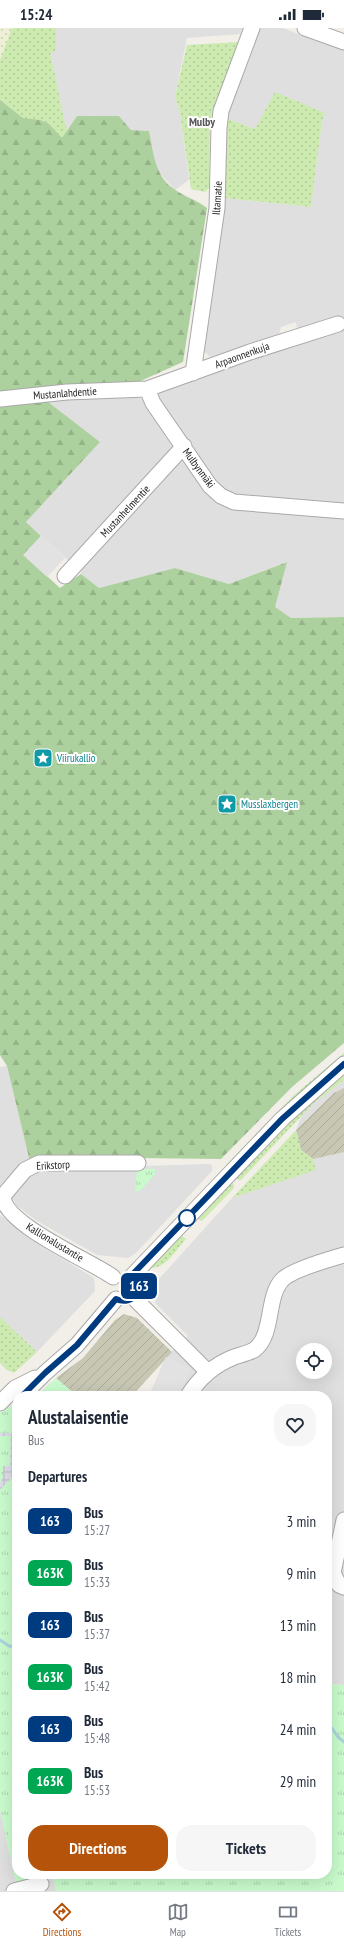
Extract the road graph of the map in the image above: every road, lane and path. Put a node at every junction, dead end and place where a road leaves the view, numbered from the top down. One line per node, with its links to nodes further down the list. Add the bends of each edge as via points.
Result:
1 (252, 28): 5 (street, Iltamatie, via 221,111 217,208)
2 (305, 28): 3 (street)
3 (344, 42)
4 (338, 324): 5 (street, Arpaonnenkuja)
5 (193, 373): 6 (street, Arpaonnenkuja)
6 (147, 390): 7 (street, Mustanlahdentie, via 67,392); 8 (street, Mulbynmäki, via 153,403)
7 (0, 399)
8 (184, 446): 9 (street, Mulbynmäki, via 210,486 221,496 234,502); 10 (street, Mustanhelmentie)
9 (344, 511)
10 (65, 576)
11 (344, 1064): 15 (street, via 282,1119)
12 (128, 1167): 13 (street, Erikstorp, via 34,1165 24,1170 7,1190 2,1196)
13 (3, 1202): 16 (street, Kallionalustantie, via 7,1210 35,1232)
14 (344, 1255): 19 (street, via 290,1274 282,1280 276,1289 260,1343 254,1350 232,1358)
15 (132, 1275): 16 (street, via 120,1273); 17 (street, via 139,1284)
16 (113, 1277): 18 (street, via 110,1289)
17 (134, 1298): 18 (street, via 123,1301); 19 (street)
18 (116, 1299): 20 (street, via 77,1345)
19 (208, 1372): 24 (street)
20 (45, 1373): 21 (street); 23 (street)
21 (12, 1391)
22 (12, 1391): 26 (street)
23 (27, 1391)
24 (191, 1391)
25 (12, 1400): 26 (street)
26 (0, 1405)
27 (344, 1520): 28 (street, via 333,1573 339,1585)
28 (344, 1588)
29 (41, 1884): 30 (street)
30 (14, 1891)

